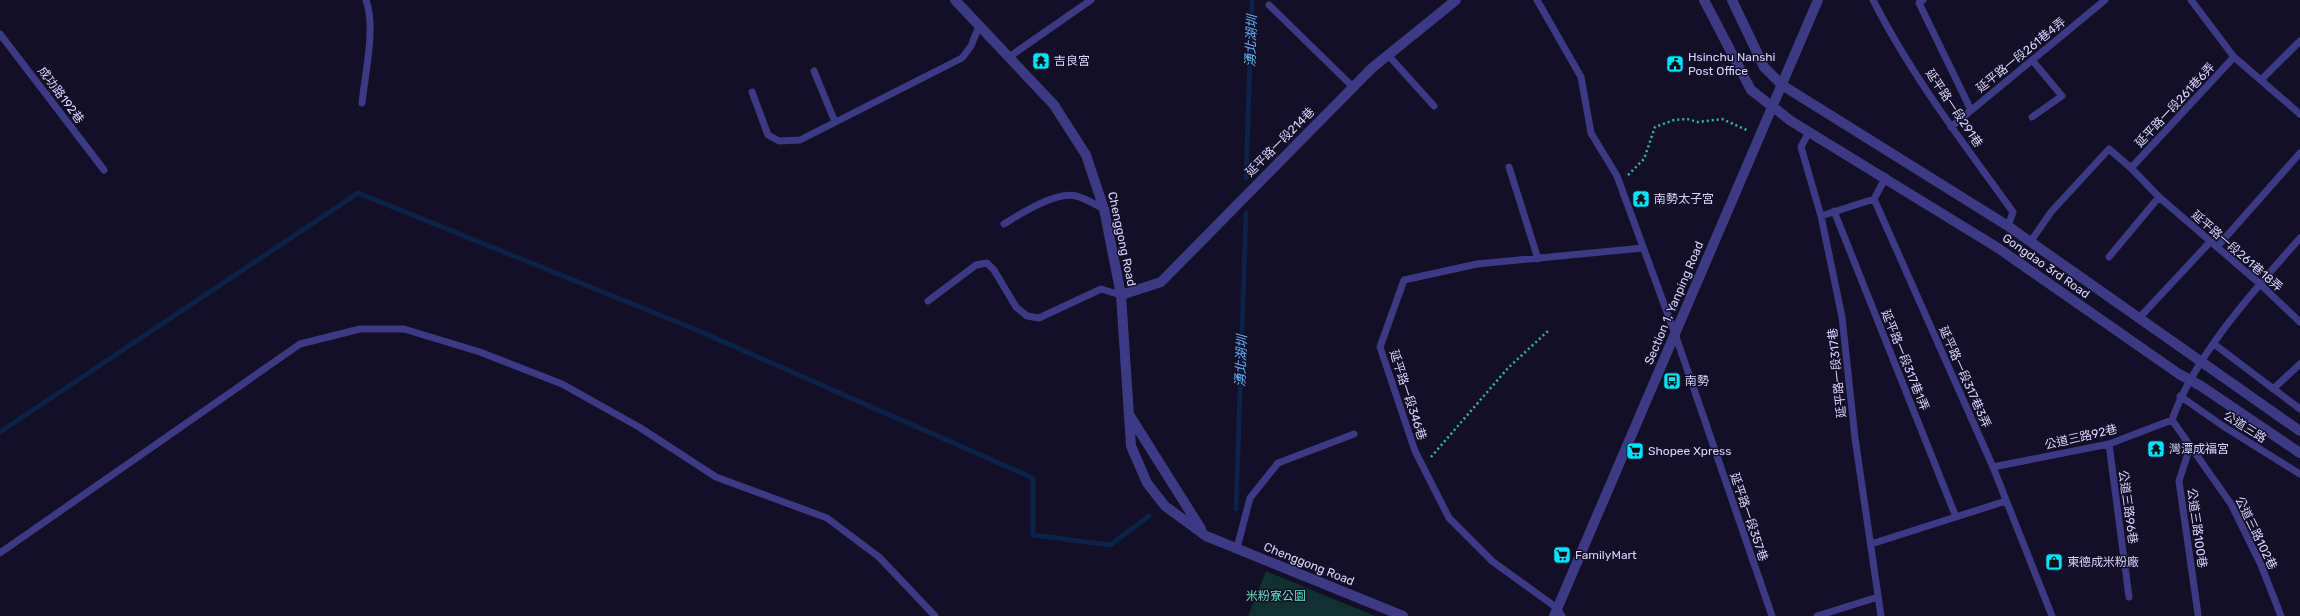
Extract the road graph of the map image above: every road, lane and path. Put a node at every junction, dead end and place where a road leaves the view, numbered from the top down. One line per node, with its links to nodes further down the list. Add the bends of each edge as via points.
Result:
1 (366, 0): 26 (lane, via 369,10 369,40)
2 (955, 0): 14 (street, Chenggong Road)
3 (1091, 0): 18 (lane)
4 (1456, 0): 17 (street, 延平路一段214巷)
5 (1537, 0): 41 (lane, 延平路一段357巷, via 1581,76 1591,133)
6 (1704, 0): 28 (street, Gongdao 3rd Road, via 1751,90)
7 (1732, 0): 23 (street, Gongdao 3rd Road, via 1764,67)
8 (1818, 0): 23 (street, Section 1, Yanping Road)
9 (1873, 0): 33 (lane, 延平路一段291巷, via 1883,20)
10 (1923, 0): 29 (lane, via 1919,3)
11 (2105, 0): 20 (lane, 延平路一段261巷4弄)
12 (2191, 0): 19 (lane)
13 (1269, 5): 24 (lane)
14 (979, 26): 18 (street, Chenggong Road); 32 (lane, via 971,46 962,58)
15 (0, 34): 39 (lane, 成功路192巷)
16 (2300, 41): 22 (lane)
17 (1388, 55): 24 (street, 延平路一段214巷); 27 (lane)
18 (1009, 57): 44 (street, Chenggong Road, via 1054,105 1086,155)
19 (2234, 57): 22 (lane); 38 (lane, 延平路一段261巷6弄)
20 (2032, 60): 29 (lane, 延平路一段261巷4弄); 31 (lane, via 2062,96)
21 (814, 71): 32 (lane)
22 (2261, 80): 30 (lane)
23 (1782, 85): 28 (street, Section 1, Yanping Road); 48 (street, Gongdao 3rd Road)
24 (1352, 87): 57 (street, 延平路一段214巷, via 1161,282)
25 (752, 92): 32 (lane, via 768,135 779,141 800,140)
26 (362, 103)
27 (1434, 106)
28 (1772, 107): 34 (street, Gongdao 3rd Road); 35 (street, Section 1, Yanping Road)
29 (1971, 110): 33 (lane, 延平路一段261巷4弄)
30 (2300, 114)
31 (2032, 117)
32 (835, 122)
33 (1951, 126): 48 (lane, 延平路一段291巷, via 2014,212)
34 (1809, 132): 40 (street, Gongdao 3rd Road); 46 (lane, 延平路一段317巷, via 1802,147)
35 (1760, 137): 41 (path, via 1722,119 1698,122 1687,119 1674,120 1655,127 1644,159 1631,174); 62 (street, Section 1, Yanping Road)
36 (2300, 153): 52 (lane)
37 (1509, 167): 55 (lane)
38 (2132, 168): 42 (lane); 50 (lane, via 2109,149 2051,212)
39 (104, 170)
40 (1886, 177): 43 (lane); 66 (street, Gongdao 3rd Road, via 1998,248)
41 (1619, 181): 53 (lane, 延平路一段357巷)
42 (2159, 197): 51 (lane, 延平路一段261巷18弄); 54 (lane)
43 (1874, 199): 45 (lane); 78 (lane, 延平路一段317巷3弄)
44 (1104, 209): 47 (lane, via 1075,195 1060,197 1032,208); 57 (street, Chenggong Road)
45 (1834, 211): 46 (lane); 81 (lane, 延平路一段317巷1弄)
46 (1821, 216): 83 (lane, 延平路一段317巷, via 1842,317 1855,438)
47 (1004, 224)
48 (2008, 226): 50 (street, Gongdao 3rd Road)
49 (2300, 238): 56 (lane)
50 (2031, 241): 59 (street, Gongdao 3rd Road)
51 (2210, 242): 52 (lane, 延平路一段261巷18弄); 59 (lane)
52 (2217, 247): 56 (lane, 延平路一段261巷18弄)
53 (1643, 248): 55 (lane, 延平路一段346巷); 62 (lane, 延平路一段357巷)
54 (2109, 257)
55 (1538, 259): 77 (lane, 延平路一段346巷, via 1477,264 1404,280 1380,347)
56 (2260, 284): 60 (lane, 延平路一段261巷18弄); 63 (lane)
57 (1121, 295): 58 (lane, via 1100,289 1039,318 1027,316 1016,307 987,263 976,265); 70 (street, Chenggong Road)
58 (928, 301)
59 (2140, 317): 64 (street, Gongdao 3rd Road)
60 (2300, 322)
61 (1548, 331): 77 (path, via 1508,368)
62 (1675, 334): 88 (street, Section 1, Yanping Road); 92 (lane, 延平路一段357巷)
63 (2214, 344): 64 (lane); 67 (lane)
64 (2202, 361): 66 (lane); 72 (street, Gongdao 3rd Road)
65 (2300, 364): 67 (lane)
66 (2190, 380): 68 (lane); 76 (street, Gongdao 3rd Road)
67 (2273, 389): 69 (lane)
68 (2180, 396): 71 (lane); 79 (lane, 公道三路)
69 (2300, 409)
70 (1129, 415): 82 (street, Chenggong Road); 82 (street, Chenggong Road, via 1130,446 1147,483 1165,506)
71 (2172, 420): 74 (lane, 公道三路92巷); 75 (lane, 公道三路102巷)
72 (2300, 430)
73 (1354, 434): 84 (lane, via 1278,463 1250,498)
74 (2109, 444): 78 (lane, 公道三路92巷); 87 (lane, 公道三路96巷)
75 (2190, 447): 89 (lane, 公道三路100巷, via 2179,481); 96 (lane, 公道三路102巷, via 2231,504 2261,566)
76 (2300, 453)
77 (1422, 466): 88 (lane, 延平路一段346巷, via 1448,518 1492,561)
78 (1993, 467): 80 (lane, 延平路一段317巷3弄)
79 (2300, 474)
80 (2006, 501): 81 (lane); 95 (lane, 延平路一段317巷3弄)
81 (1956, 517): 83 (lane)
82 (1206, 536): 84 (street, Chenggong Road)
83 (1871, 544): 86 (lane, 延平路一段317巷)
84 (1237, 548): 91 (street, Chenggong Road)
85 (0, 553): 90 (lane, via 300,344 360,329 404,329 480,352 562,384 639,427 716,477 827,518 879,557)
86 (1878, 597): 93 (lane); 94 (lane, 延平路一段317巷)
87 (2129, 597)
88 (1557, 613)
89 (2198, 614)
90 (935, 616)
91 (1403, 616)
92 (1772, 616)
93 (1817, 616)
94 (1881, 616)
95 (2052, 616)
96 (2281, 616)

